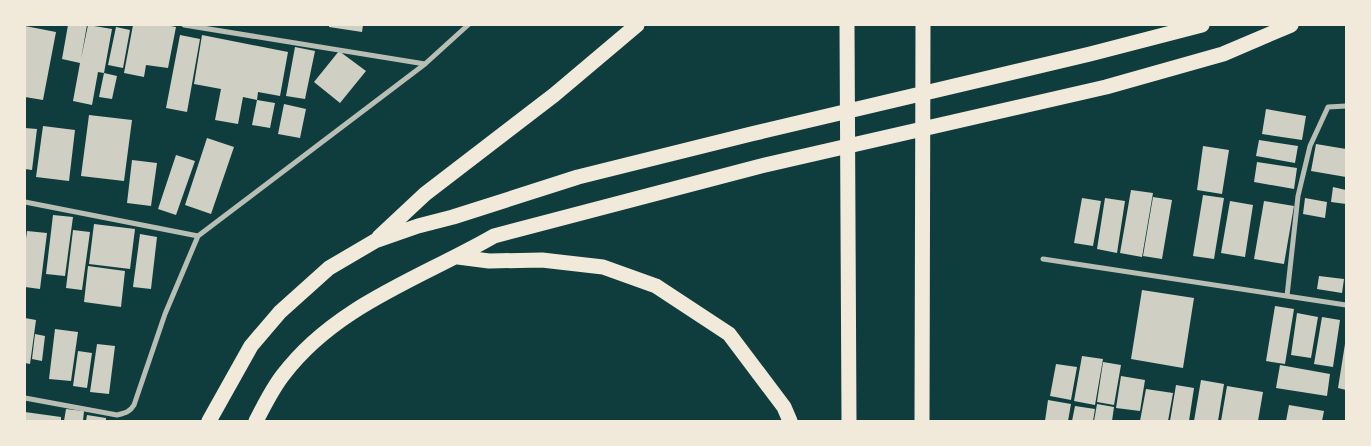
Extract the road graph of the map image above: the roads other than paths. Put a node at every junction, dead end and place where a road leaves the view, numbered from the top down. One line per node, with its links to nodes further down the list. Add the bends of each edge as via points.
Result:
1 (184, 25): 8 (street)
2 (468, 25): 8 (street)
3 (637, 25): 12 (highway, via 554,95 425,194)
4 (846, 25): 21 (highway)
5 (923, 25): 22 (highway)
6 (1202, 25): 12 (highway, via 578,178)
7 (1291, 25): 13 (highway, via 1223,54 1106,87 761,166 494,236)
8 (425, 64): 11 (street)
9 (1346, 106): 15 (street, via 1328,107 1310,146 1298,196)
10 (25, 202): 11 (street)
11 (198, 236): 17 (street, via 165,314 134,405 126,413 117,415)
12 (374, 241): 18 (highway, via 329,268 280,312 251,346)
13 (458, 257): 19 (highway, via 349,313 312,342 282,376); 20 (highway, via 489,261 542,260 603,267 656,286 729,334 784,407)
14 (1043, 259): 15 (street)
15 (1287, 296): 16 (street)
16 (1346, 305)
17 (25, 398)
18 (209, 421)
19 (256, 421)
20 (790, 421)
21 (850, 421)
22 (922, 421)

